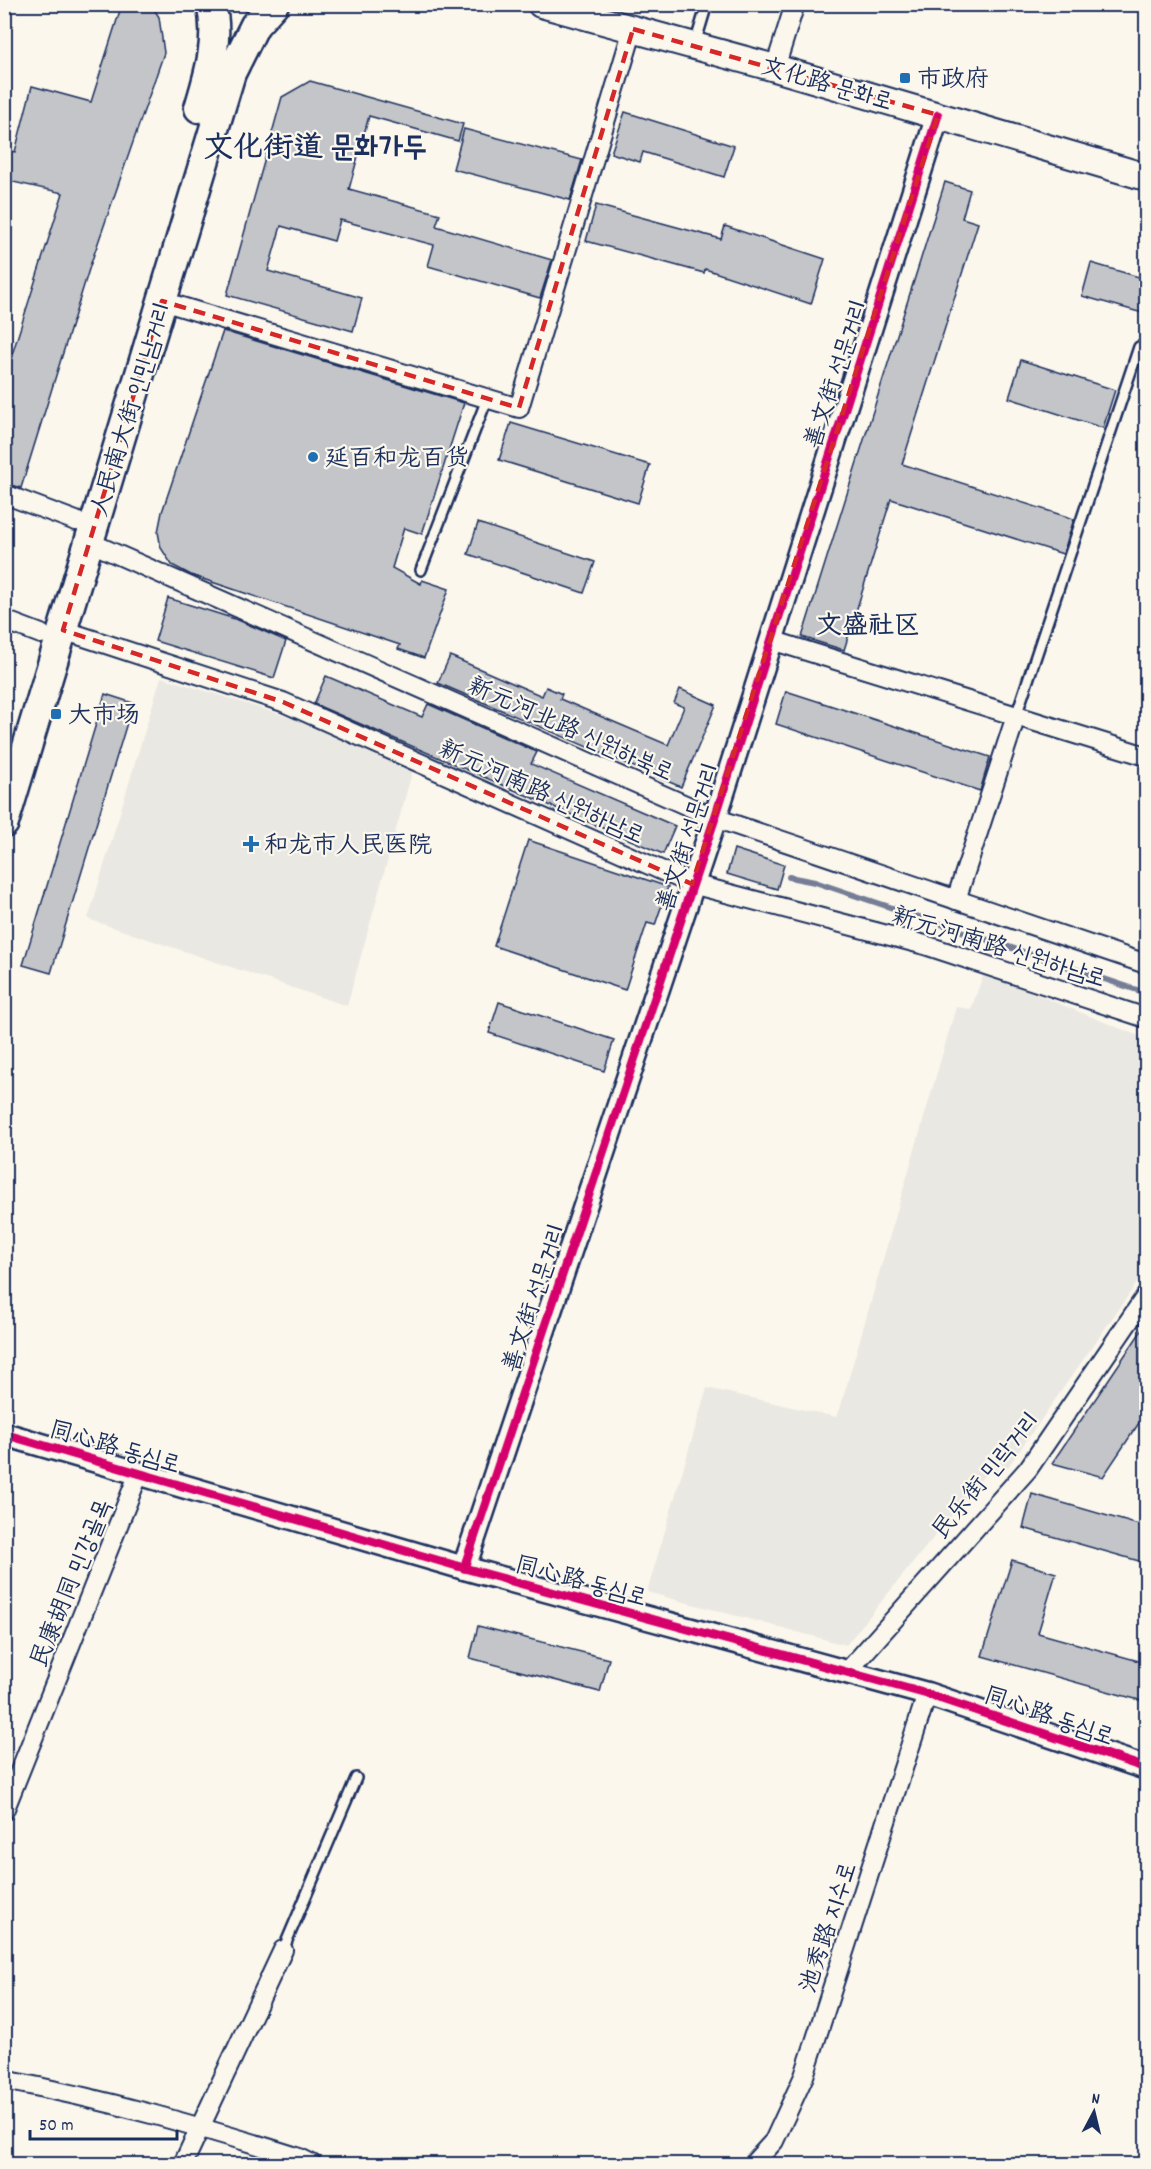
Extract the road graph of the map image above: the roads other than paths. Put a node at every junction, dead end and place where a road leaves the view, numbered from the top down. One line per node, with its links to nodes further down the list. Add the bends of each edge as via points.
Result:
1 (211, 4): 15 (main road, 人民南大街 인민남거리, via 214,41 210,72)
2 (274, 4): 11 (main road, 人民南大街 인민남거리, via 255,26 231,73)
3 (542, 4): 6 (main road, 文化路 문화로)
4 (706, 4): 7 (lane)
5 (795, 4): 8 (street)
6 (633, 30): 7 (main road, 文化路 문화로); 13 (street, via 519,408)
7 (694, 46): 8 (main road, 文化路 문화로)
8 (776, 68): 9 (main road, 文化路 문화로)
9 (938, 115): 10 (main road, 文化路 문화로); 19 (street, 善文街 선문거리)
10 (1146, 177)
11 (162, 301): 13 (street); 15 (main road, 人民南大街 인민남거리)
12 (1139, 347): 20 (lane)
13 (487, 399): 16 (lane)
14 (4, 494): 15 (street, 新元河北路 신원하북로)
15 (82, 531): 18 (main road, 人民南大街 인민남거리); 23 (street, 新元河北路 신원하북로)
16 (421, 570)
17 (4, 620): 18 (street, 新元河南路 신원하남로)
18 (52, 632): 21 (main road, 人民南大街 인민남거리); 24 (main road, 人民南大街 인민남거리); 25 (street, 新元河南路 신원하남로, via 283,702)
19 (771, 640): 20 (street); 23 (street, 善文街 선문거리)
20 (1016, 716): 22 (street); 26 (street)
21 (4, 755)
22 (1146, 756)
23 (715, 818): 25 (street, 善文街 선문거리); 26 (street, 新元河北路 신원하북로)
24 (4, 823)
25 (692, 884): 28 (street, 新元河南路 신원하남로, via 925,945); 32 (street, 善文街 선문거리)
26 (956, 900): 27 (street, 新元河北路 신원하북로)
27 (1146, 964)
28 (1146, 1018)
29 (1146, 1296): 33 (street, 民乐街 민락거리, via 1028,1469)
30 (4, 1434): 31 (street, 同心路 동심로)
31 (139, 1473): 32 (street, 同心路 동심로); 37 (street, 民康胡同 민강골목)
32 (464, 1568): 33 (street, 同心路 동심로)
33 (846, 1673): 34 (street, 同心路 동심로)
34 (927, 1694): 35 (street, 同心路 동심로); 43 (street, 池秀路 지수로, via 804,2076 774,2141)
35 (1146, 1768)
36 (356, 1778): 38 (lane)
37 (4, 1811)
38 (283, 1950): 40 (street)
39 (4, 2080): 40 (street)
40 (200, 2126): 41 (street); 42 (street)
41 (183, 2164)
42 (312, 2164)
43 (753, 2164)

